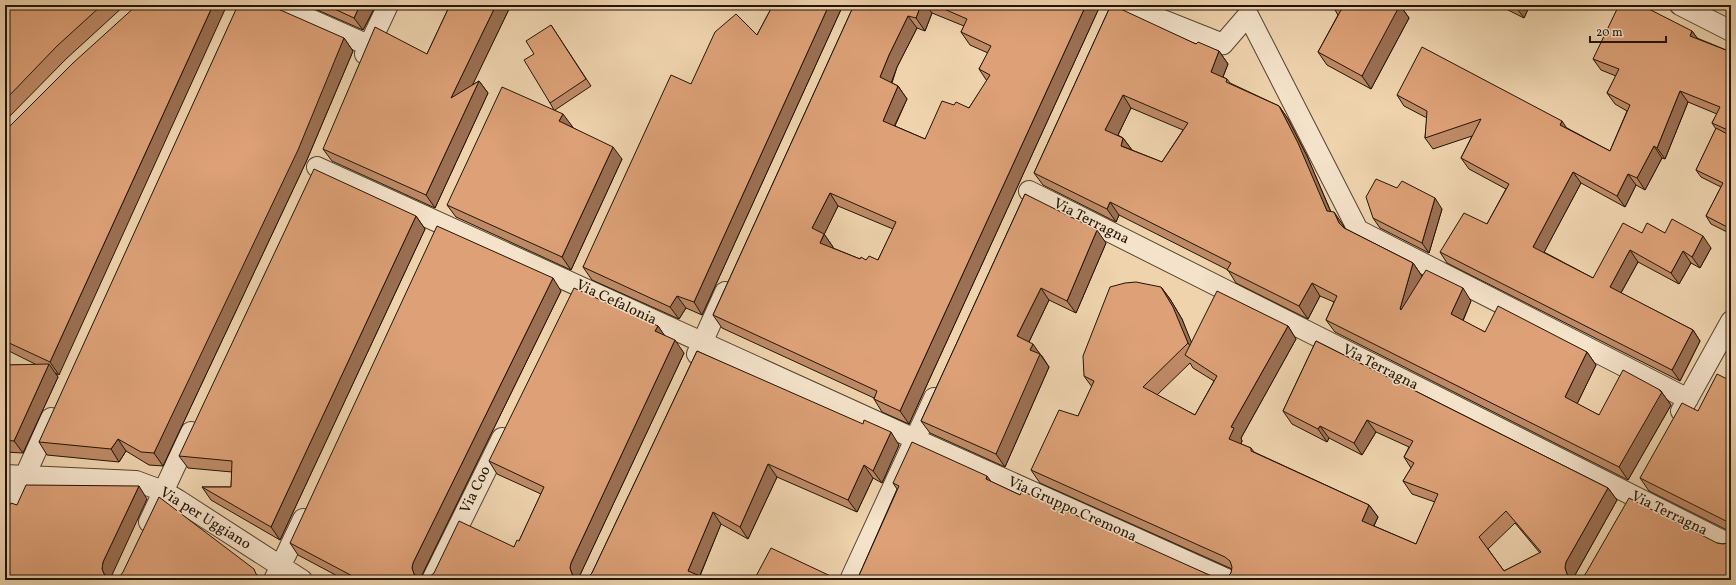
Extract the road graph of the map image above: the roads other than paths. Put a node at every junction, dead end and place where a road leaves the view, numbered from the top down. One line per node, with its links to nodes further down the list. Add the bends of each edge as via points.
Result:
1 (278, 5): 7 (street)
2 (388, 5): 7 (street)
3 (1680, 5): 6 (street)
4 (1117, 8): 5 (street, via 1223,44)
5 (1251, 10): 17 (street, via 1358,230)
6 (1731, 31)
7 (368, 45): 8 (street)
8 (356, 74)
9 (317, 167): 13 (street, Via Cefalonia)
10 (1029, 191): 28 (street, Via Terragna)
11 (732, 278): 13 (street)
12 (1731, 321): 17 (street)
13 (702, 343): 14 (street); 21 (street, Via Cefalonia)
14 (689, 372)
15 (941, 382): 21 (street)
16 (60, 399): 23 (street)
17 (1688, 399): 20 (street)
18 (200, 412): 24 (street)
19 (512, 418): 31 (street, Via Coo)
20 (1672, 427)
21 (915, 439): 32 (street); 33 (street, Via Gruppo Cremona)
22 (5, 476): 23 (street, Via per Uggiano)
23 (24, 477): 24 (street, Via per Uggiano, via 136,481); 26 (street)
24 (163, 492): 27 (street); 29 (street, Via per Uggiano)
25 (310, 502): 29 (street)
26 (5, 520)
27 (141, 539)
28 (1731, 545)
29 (277, 573): 30 (street, Via per Uggiano)
30 (302, 580)
31 (432, 580)
32 (850, 580)
33 (1229, 580)

